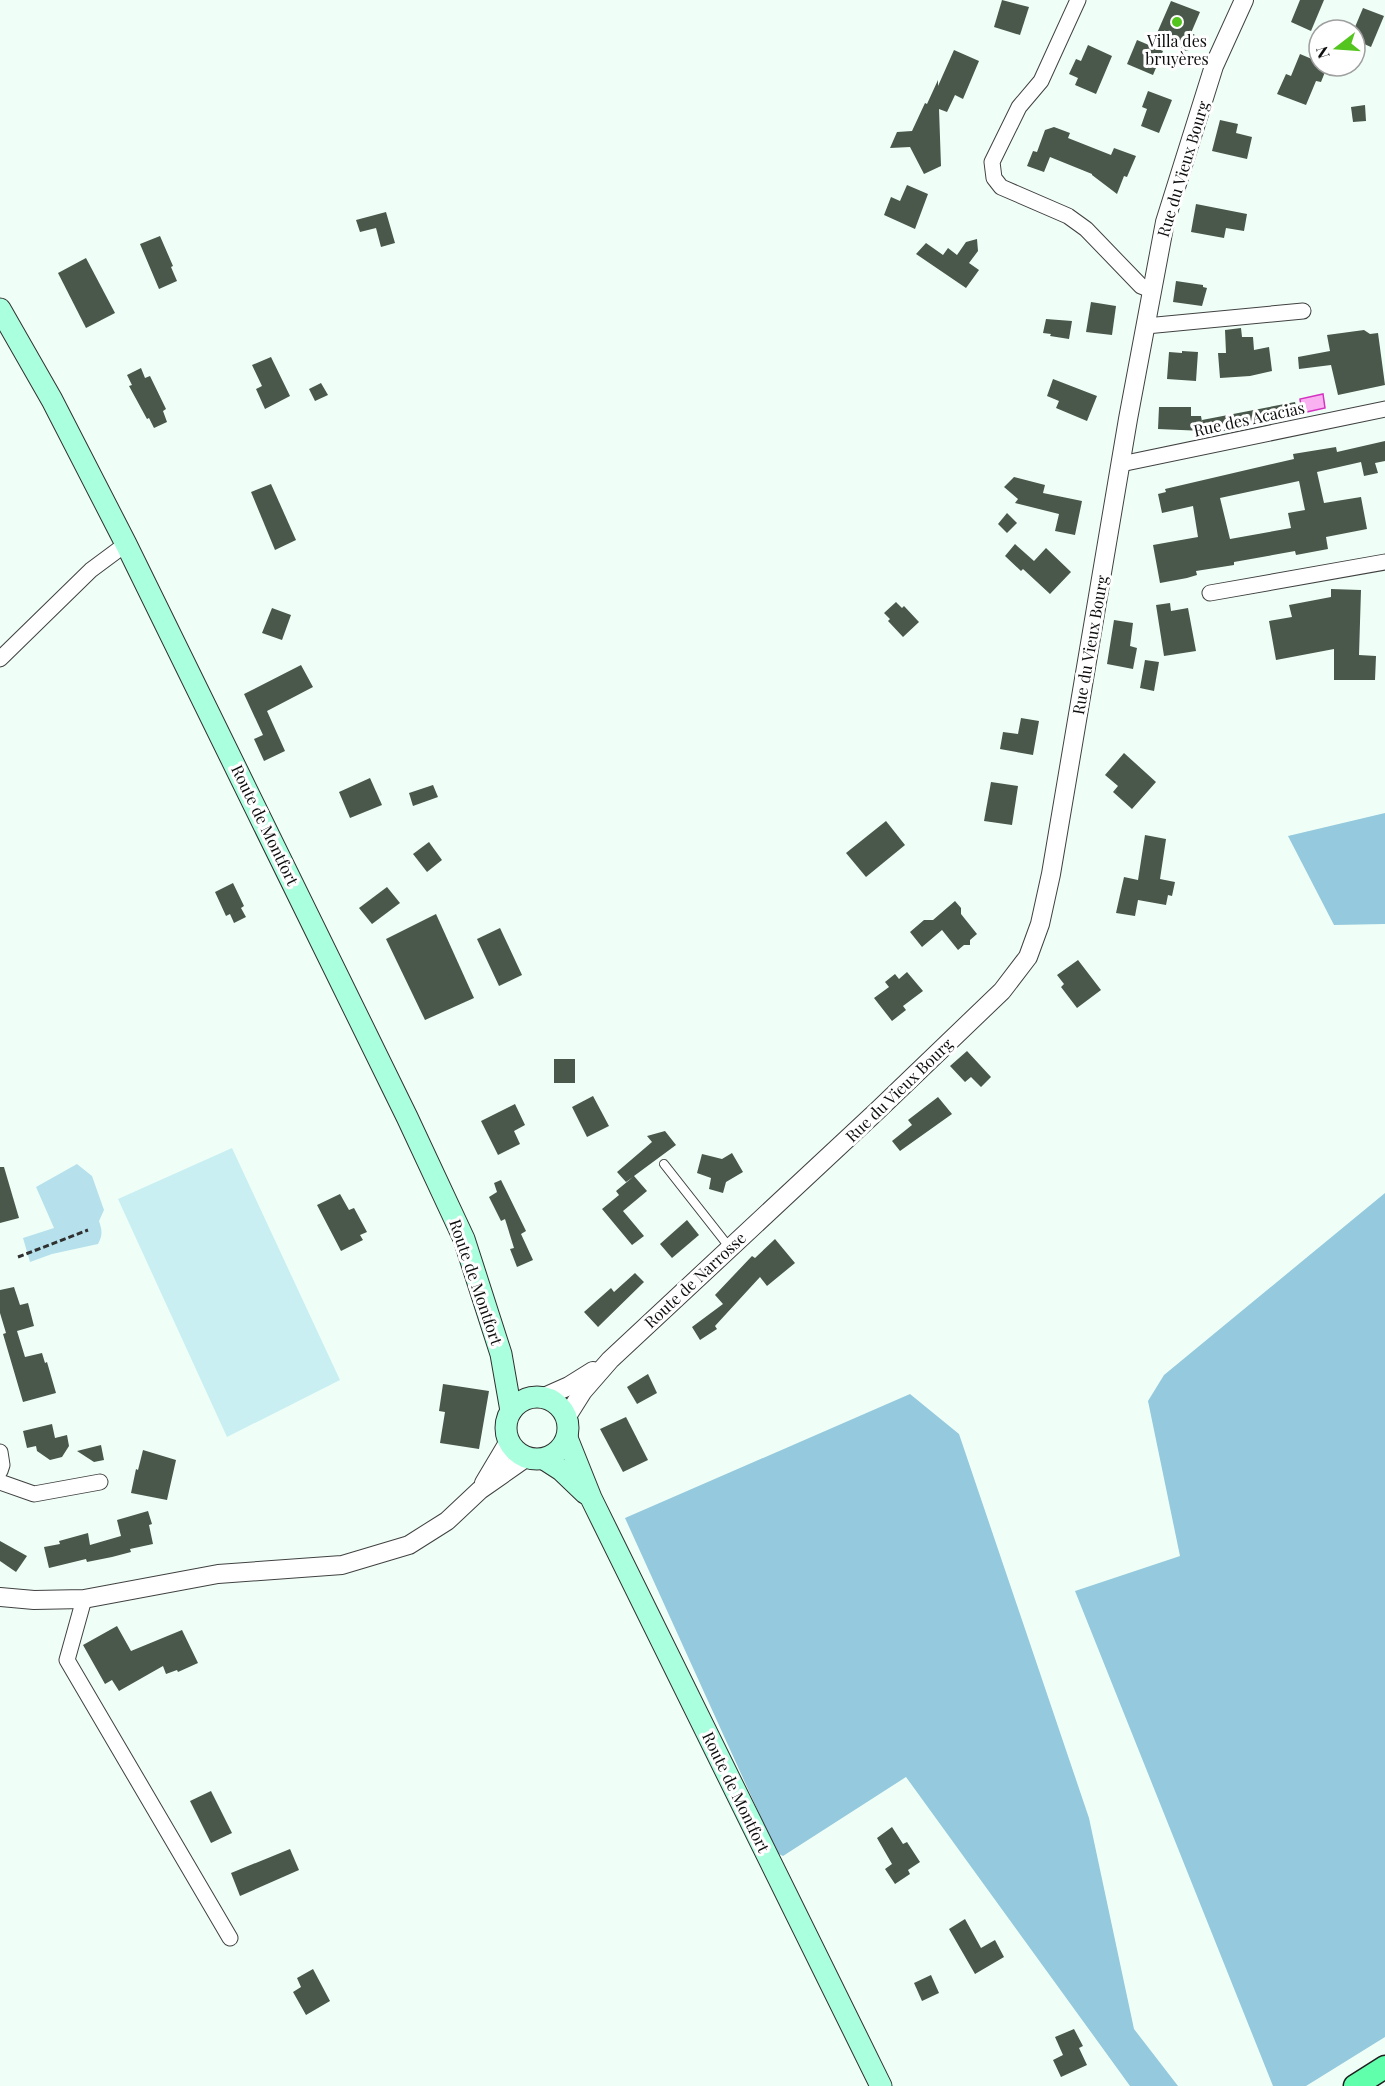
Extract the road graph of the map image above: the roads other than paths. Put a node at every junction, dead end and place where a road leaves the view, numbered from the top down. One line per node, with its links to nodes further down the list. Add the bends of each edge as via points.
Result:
1 (1078, 0): 3 (street, via 1041,81 1018,107 992,162 994,178 1001,187 1068,216 1086,229 1141,286)
2 (1244, 0): 3 (street, Rue du Vieux Bourg, via 1214,66 1165,222)
3 (1151, 290): 6 (street, Rue du Vieux Bourg)
4 (0, 309): 9 (main road, Route de Montfort)
5 (1303, 311): 6 (street)
6 (1146, 326): 8 (street, Rue du Vieux Bourg)
7 (1385, 408): 8 (street, Rue des Acacias)
8 (1121, 464): 14 (street, Rue du Vieux Bourg, via 1051,874 1028,957 1002,991)
9 (126, 544): 12 (street, via 91,570); 16 (main road, Route de Montfort, via 460,1229)
10 (1385, 562): 11 (street)
11 (1210, 593)
12 (0, 659)
13 (664, 1164): 15 (lane)
14 (781, 1201): 15 (street, Route de Narrosse)
15 (730, 1248): 17 (street, Route de Narrosse)
16 (501, 1354): 18 (main road, Route de Montfort, via 521,1383); 19 (main road, Route de Montfort)
17 (610, 1360): 18 (street, Route de Narrosse, via 569,1386); 20 (street, Route de Narrosse, via 583,1391)
18 (540, 1397): 19 (main road, via 522,1401); 20 (main road, via 557,1405)
19 (511, 1412): 21 (main road, via 506,1426)
20 (567, 1428): 23 (main road, via 558,1451); 28 (main road, Route de Montfort)
21 (509, 1441): 23 (main road, via 513,1448); 27 (street)
22 (0, 1452): 24 (street)
23 (535, 1458): 27 (street); 28 (main road, Route de Montfort, via 561,1470)
24 (0, 1471)
25 (0, 1482): 26 (street, via 34,1494)
26 (100, 1482)
27 (480, 1490): 30 (street, via 447,1521 408,1545 377,1556 342,1565 218,1574)
28 (591, 1498): 33 (main road, Route de Montfort)
29 (0, 1597): 30 (street)
30 (84, 1599): 31 (street, via 66,1660)
31 (230, 1938)
32 (1385, 2067): 34 (main road)
33 (880, 2086)
34 (1355, 2086)

